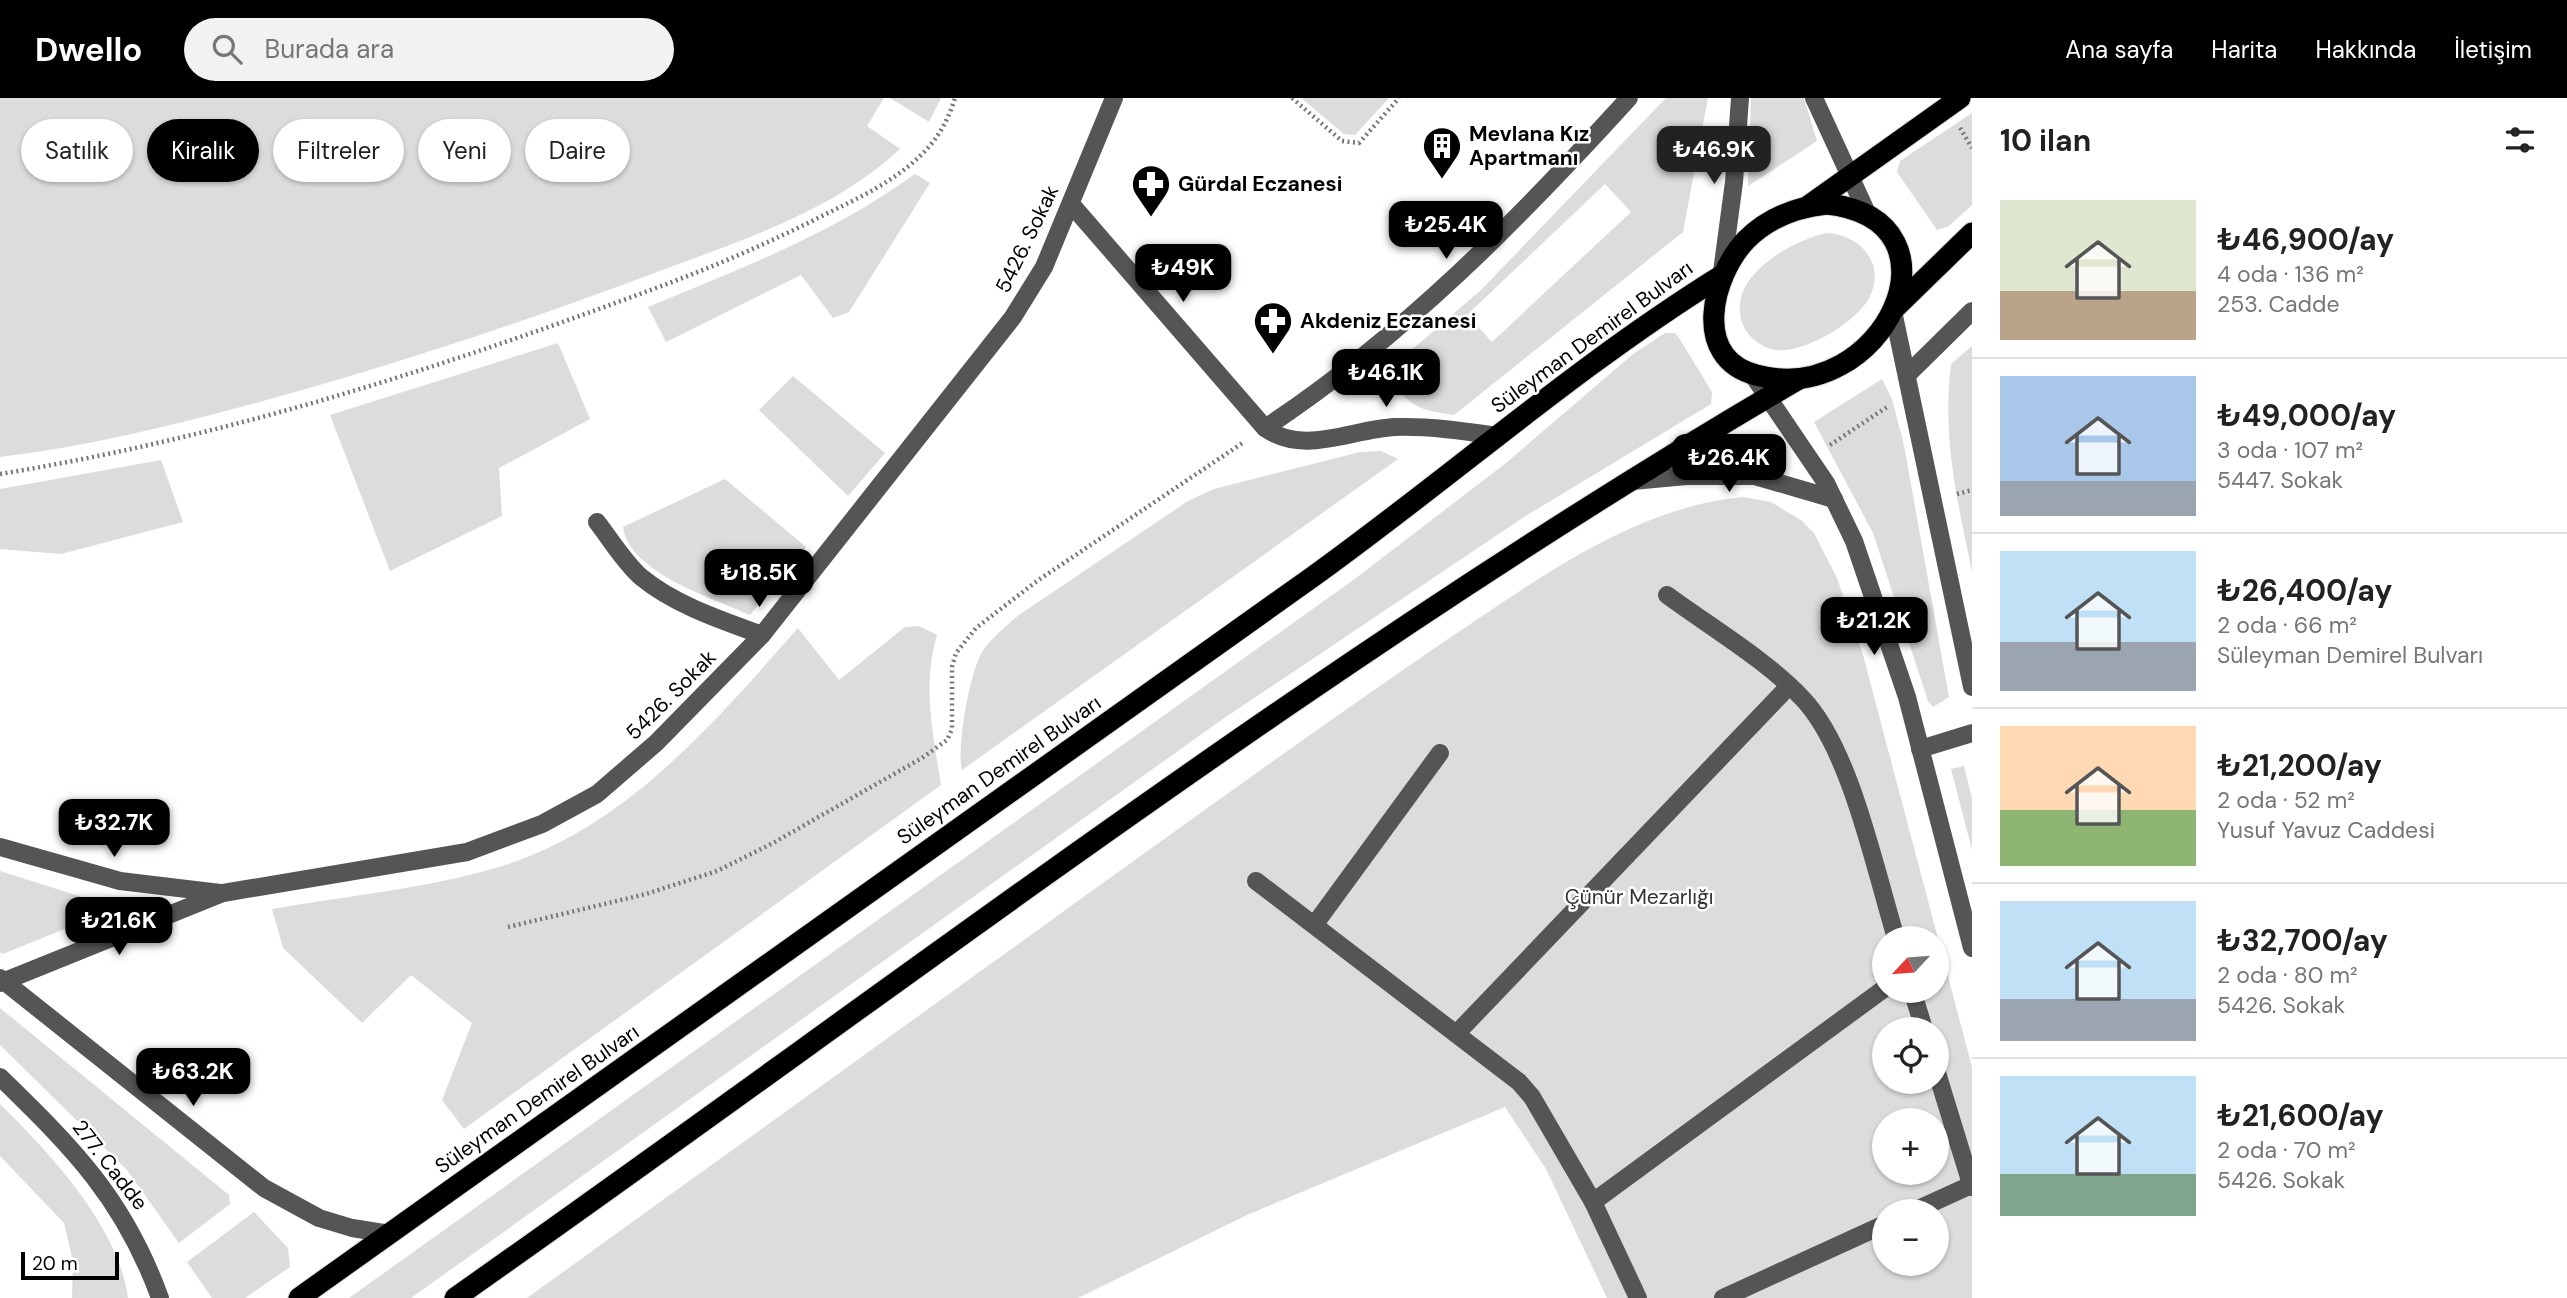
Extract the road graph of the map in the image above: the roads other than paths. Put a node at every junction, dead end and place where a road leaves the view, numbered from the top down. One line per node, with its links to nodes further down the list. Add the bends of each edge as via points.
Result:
1 (1114, 98): 7 (street, 5426. Sokak)
2 (1629, 98): 18 (street, via 1467,268 1340,377)
3 (1740, 98): 11 (street)
4 (1814, 98): 6 (street)
5 (1960, 98): 6 (highway, Süleyman Demirel Bulvarı)
6 (1848, 176): 8 (highway, Süleyman Demirel Bulvarı); 9 (street)
7 (1071, 204): 18 (street); 24 (street, 5426. Sokak, via 1044,267 1013,317)
8 (1808, 206): 9 (highway, Süleyman Demirel Bulvarı, via 1846,206); 11 (highway, Süleyman Demirel Bulvarı, via 1759,229)
9 (1867, 213): 12 (highway, Süleyman Demirel Bulvarı, via 1887,229 1903,263)
10 (1972, 233): 12 (highway, Süleyman Demirel Bulvarı)
11 (1721, 276): 14 (highway, Süleyman Demirel Bulvarı, via 1712,313 1715,332 1735,365); 19 (highway, Süleyman Demirel Bulvarı, via 1663,312)
12 (1893, 310): 15 (highway, Süleyman Demirel Bulvarı, via 1865,350 1823,374); 16 (street)
13 (1972, 311): 16 (street)
14 (1752, 374): 15 (highway, Süleyman Demirel Bulvarı, via 1775,380); 17 (street)
15 (1799, 379): 17 (highway, Süleyman Demirel Bulvarı)
16 (1909, 383): 26 (street)
17 (1768, 397): 20 (highway, Süleyman Demirel Bulvarı); 21 (street)
18 (1265, 428): 19 (street, via 1277,437 1299,441 1393,427)
19 (1497, 436): 45 (highway, Süleyman Demirel Bulvarı, via 1314,576)
20 (1626, 482): 21 (street, via 1755,475); 48 (highway, Süleyman Demirel Bulvarı, via 1336,671 1166,789)
21 (1833, 499): 28 (street, via 1871,586)
22 (597, 522): 24 (street, via 629,564 656,587)
23 (1667, 595): 25 (street)
24 (762, 635): 32 (street, 5426. Sokak, via 623,773 542,824 439,859)
25 (1789, 685): 34 (street, via 1815,713 1838,754); 38 (street)
26 (1972, 687)
27 (1972, 733): 28 (street)
28 (1920, 749): 35 (street)
29 (1440, 753): 33 (street)
30 (0, 848): 32 (street, via 120,881)
31 (1256, 881): 33 (street)
32 (223, 893): 36 (street, 5426. Sokak)
33 (1315, 924): 38 (street)
34 (1892, 926)
35 (1972, 948)
36 (1, 981): 45 (street, via 264,1188 320,1219)
37 (1872, 998): 43 (street)
38 (1458, 1032): 43 (street, via 1502,1065 1532,1097)
39 (0, 1077): 46 (street, 277. Cadde, via 79,1156 108,1194 132,1230)
40 (1944, 1094): 41 (street)
41 (1972, 1186): 42 (street)
42 (1942, 1199)
43 (1593, 1202): 49 (street)
44 (1872, 1230): 50 (street)
45 (390, 1234): 47 (highway, Süleyman Demirel Bulvarı)
46 (160, 1298)
47 (299, 1298)
48 (455, 1298)
49 (1638, 1298)
50 (1723, 1298)

